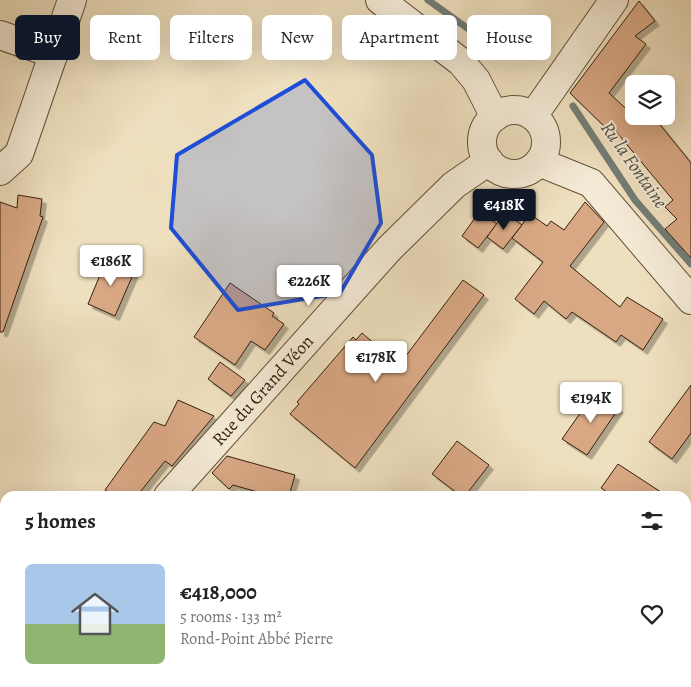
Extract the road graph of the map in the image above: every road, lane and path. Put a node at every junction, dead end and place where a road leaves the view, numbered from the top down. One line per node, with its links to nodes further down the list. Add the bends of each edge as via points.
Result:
1 (72, 0): 4 (street)
2 (380, 0): 9 (street, via 461,62 476,80)
3 (614, 0): 8 (street)
4 (67, 15)
5 (0, 36): 6 (street)
6 (15, 41)
7 (52, 60): 12 (street, via 19,154)
8 (533, 116): 9 (street, via 514,110); 11 (street, via 546,138)
9 (495, 117): 10 (street, via 484,133 484,152)
10 (489, 161): 11 (street, via 496,168 514,174); 14 (street, Rue du Grand Véon, via 454,185 389,249)
11 (539, 162): 13 (street, via 591,183)
12 (0, 171)
13 (691, 300)
14 (172, 491)

